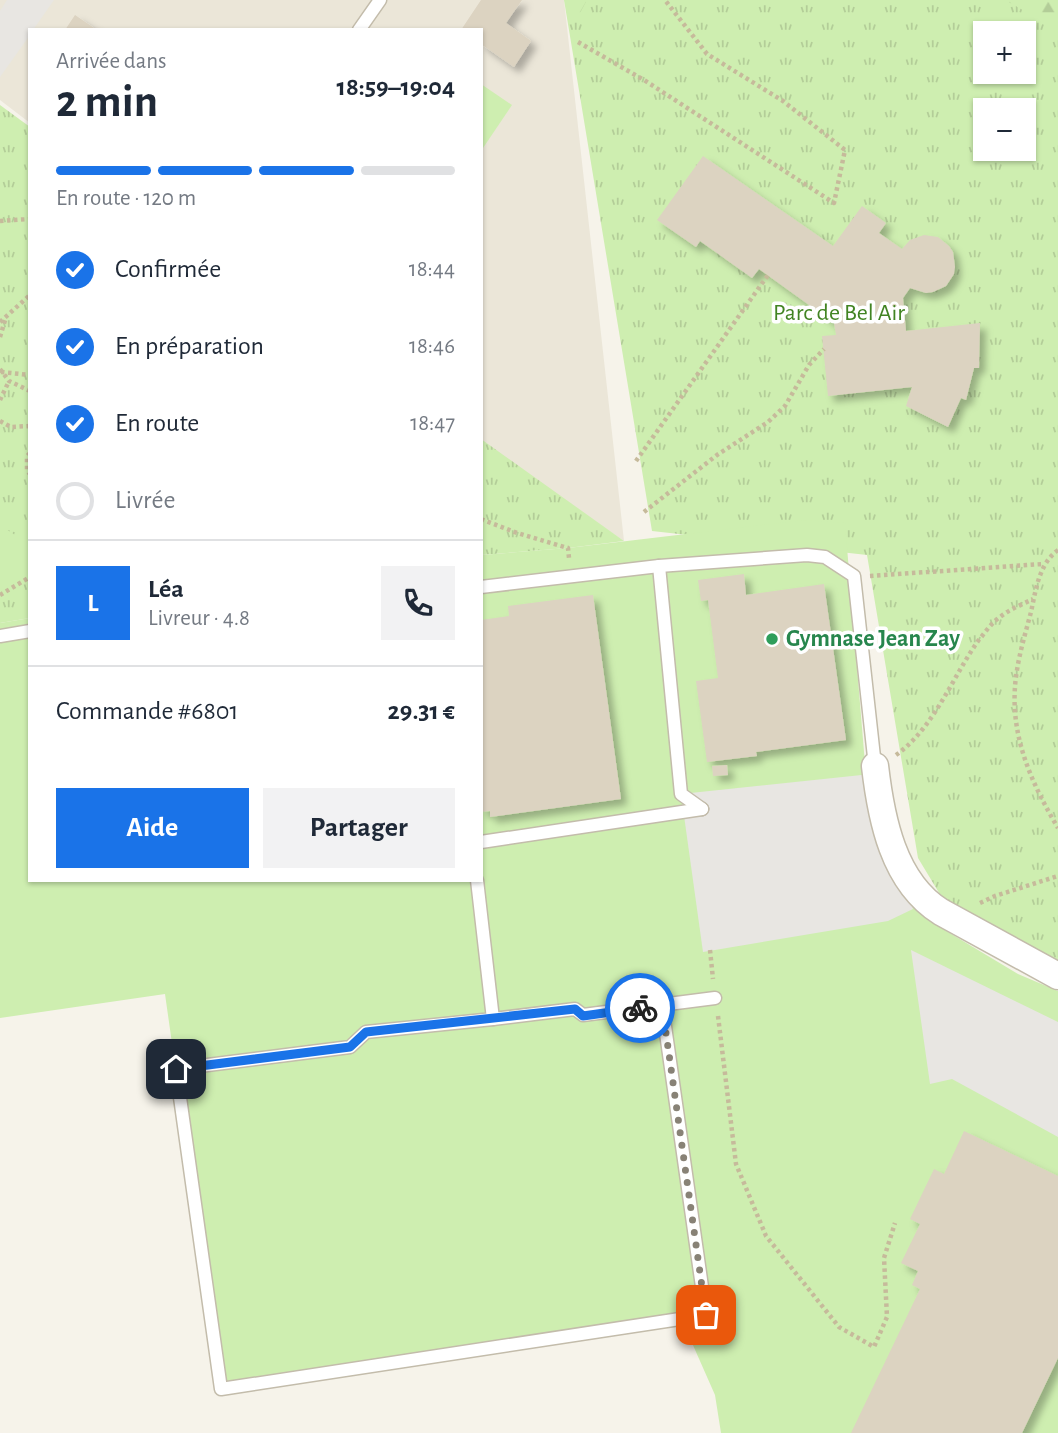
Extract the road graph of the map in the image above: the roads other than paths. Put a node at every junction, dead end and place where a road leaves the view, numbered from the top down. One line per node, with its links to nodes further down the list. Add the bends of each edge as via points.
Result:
1 (380, 0): 2 (lane)
2 (360, 28)
3 (659, 566): 4 (lane); 7 (lane, via 807,555 825,557 854,576); 8 (lane, via 681,794 702,809)
4 (483, 587)
5 (28, 631): 6 (lane)
6 (0, 636)
7 (875, 766): 10 (street, via 889,839 914,888 956,921)
8 (483, 842)
9 (477, 882): 13 (lane)
10 (1058, 976)
11 (715, 998): 12 (lane)
12 (662, 1005): 13 (lane, via 583,1016 575,1009); 13 (lane, via 706,1315 221,1389 176,1069 350,1047 366,1032)
13 (493, 1019)

